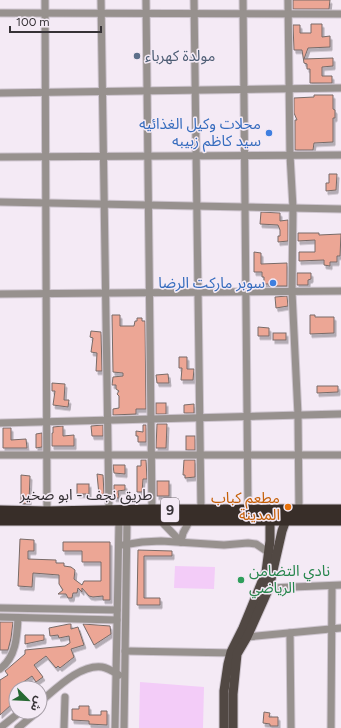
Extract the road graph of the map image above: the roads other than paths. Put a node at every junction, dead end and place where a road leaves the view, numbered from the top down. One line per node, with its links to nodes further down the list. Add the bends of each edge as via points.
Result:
1 (45, 0): 8 (street)
2 (102, 0): 9 (street)
3 (146, 0): 10 (street)
4 (194, 0): 11 (street)
5 (243, 0): 12 (street)
6 (288, 0): 13 (street)
7 (0, 13): 8 (street)
8 (45, 13): 9 (street); 20 (street)
9 (102, 13): 10 (street); 21 (street)
10 (146, 13): 11 (street); 19 (street)
11 (194, 14): 12 (street); 18 (street)
12 (243, 14): 13 (street); 16 (street)
13 (288, 14): 14 (street); 17 (street)
14 (341, 14)
15 (341, 88): 17 (street)
16 (244, 89): 17 (street); 18 (street); 24 (street)
17 (289, 89): 25 (street)
18 (195, 90): 19 (street); 29 (street)
19 (147, 91): 21 (street); 28 (street)
20 (46, 92): 21 (street); 22 (street); 26 (street)
21 (103, 92): 27 (street)
22 (0, 93)
23 (341, 154): 25 (street)
24 (244, 155): 25 (street); 29 (street); 36 (street)
25 (290, 155): 37 (street)
26 (46, 156): 27 (street); 30 (street); 32 (street)
27 (104, 156): 28 (street); 33 (street)
28 (148, 156): 29 (street); 34 (street)
29 (196, 156): 35 (street)
30 (0, 157)
31 (0, 202): 32 (street)
32 (46, 203): 33 (street); 45 (street)
33 (105, 204): 34 (street); 46 (street)
34 (149, 205): 35 (street); 42 (street)
35 (197, 206): 36 (street); 43 (street)
36 (245, 208): 37 (street); 40 (street)
37 (293, 208): 38 (street); 41 (street)
38 (341, 209)
39 (341, 291): 41 (street)
40 (246, 292): 41 (street); 43 (street); 49 (street)
41 (292, 292): 48 (street)
42 (150, 293): 43 (street); 46 (street); 51 (street)
43 (198, 293): 50 (street)
44 (0, 294): 45 (street)
45 (46, 294): 46 (street); 53 (street)
46 (106, 294): 52 (street)
47 (341, 414): 48 (street)
48 (298, 415): 49 (street); 61 (street)
49 (247, 417): 50 (street); 60 (street)
50 (200, 418): 51 (street); 59 (street)
51 (151, 419): 52 (street); 58 (street)
52 (108, 420): 53 (street); 57 (street)
53 (47, 422): 54 (street); 56 (street)
54 (0, 423)
55 (0, 455): 56 (street)
56 (47, 455): 57 (street); 70 (street)
57 (109, 455): 58 (street); 69 (street)
58 (152, 455): 59 (street); 63 (street)
59 (200, 455): 60 (street); 64 (street)
60 (248, 455): 61 (street); 65 (street)
61 (299, 455): 62 (street); 66 (street)
62 (341, 455)
63 (152, 510): 64 (highway, طريق نجف - ابو صخير / 9); 69 (highway, طريق نجف - ابو صخير / 9)
64 (201, 510): 65 (highway, طريق نجف - ابو صخير / 9)
65 (248, 510): 66 (highway, طريق نجف - ابو صخير / 9)
66 (299, 510): 67 (highway, طريق نجف - ابو صخير / 9)
67 (341, 510)
68 (0, 511): 70 (highway, طريق نجف - ابو صخير / 9)
69 (110, 511): 70 (highway, طريق نجف - ابو صخير / 9)
70 (48, 512)
71 (0, 520): 72 (highway, طريق نجف - ابو صخير / 9)
72 (123, 520): 73 (highway, طريق نجف - ابو صخير / 9); 79 (street); 80 (street)
73 (160, 520): 74 (highway, طريق نجف - ابو صخير / 9); 78 (street)
74 (190, 520): 75 (highway, طريق نجف - ابو صخير / 9); 78 (street)
75 (270, 520): 76 (highway, طريق نجف - ابو صخير / 9); 81 (main road)
76 (286, 520): 77 (highway, طريق نجف - ابو صخير / 9); 84 (main road)
77 (341, 520)
78 (181, 542): 79 (street); 81 (street, via 224,545 248,543 256,544)
79 (127, 544): 80 (street); 94 (street)
80 (119, 545): 86 (street)
81 (268, 552): 93 (main road, via 266,572)
82 (341, 585): 83 (street)
83 (332, 586): 84 (street); 90 (street)
84 (269, 588): 93 (main road)
85 (0, 608): 86 (street)
86 (117, 610): 89 (street)
87 (0, 617): 88 (street)
88 (18, 618): 89 (street); 96 (street, via 13,653)
89 (117, 620): 97 (street)
90 (330, 628): 91 (street); 92 (street); 111 (street)
91 (341, 628)
92 (290, 633): 93 (street); 110 (street)
93 (243, 638): 95 (main road)
94 (125, 651): 95 (street); 98 (street)
95 (234, 653): 108 (main road, via 228,664 224,691); 109 (main road)
96 (0, 669)
97 (116, 673): 98 (street); 99 (street, via 102,667 90,667 68,679); 106 (street)
98 (125, 674): 107 (street)
99 (48, 695)
100 (65, 697): 105 (street)
101 (10, 720): 103 (street)
102 (28, 720): 104 (street)
103 (0, 728)
104 (18, 728)
105 (64, 728)
106 (115, 728)
107 (124, 728)
108 (224, 728)
109 (233, 728)
110 (291, 728)
111 (331, 728)

